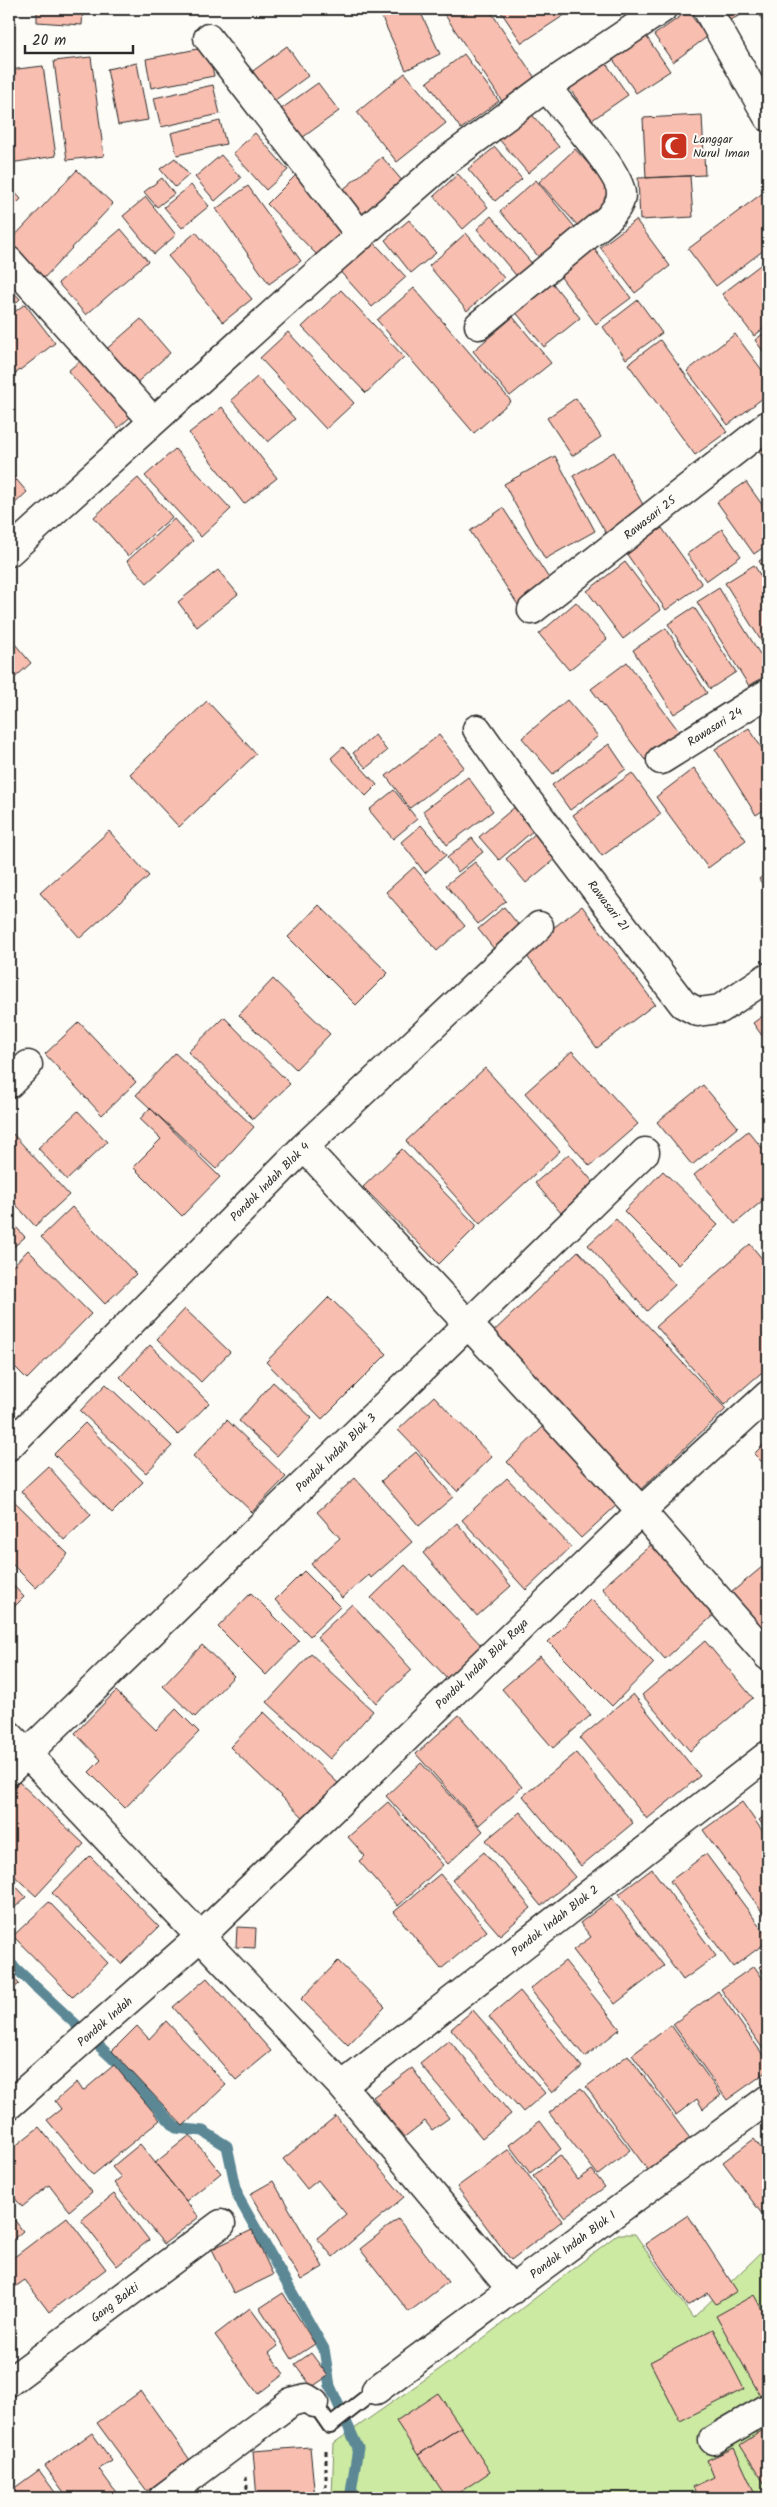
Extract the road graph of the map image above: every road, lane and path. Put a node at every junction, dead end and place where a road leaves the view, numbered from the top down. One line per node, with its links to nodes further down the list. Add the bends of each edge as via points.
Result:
1 (662, 9): 4 (street)
2 (707, 9): 5 (street)
3 (208, 38): 6 (street)
4 (546, 87): 6 (street, via 446,161); 8 (street, via 610,168 620,186 619,204 609,218)
5 (768, 117)
6 (360, 236): 9 (street)
7 (9, 260): 9 (street)
8 (478, 325)
9 (153, 421): 11 (street)
10 (768, 425): 12 (street, Rawasari 25)
11 (9, 552)
12 (532, 610)
13 (768, 693): 15 (street, Rawasari 24)
14 (477, 729): 17 (street, Rawasari 21, via 683,1004 698,1012 720,1009)
15 (661, 760)
16 (539, 926): 20 (street, Pondok Indah Blok 4)
17 (768, 978)
18 (28, 1065): 19 (street)
19 (9, 1084)
20 (304, 1148): 22 (street); 24 (street, Pondok Indah Blok 4)
21 (645, 1152): 22 (street, Pondok Indah Blok 3)
22 (468, 1324): 25 (street); 29 (street, Pondok Indah Blok 3)
23 (768, 1395): 25 (street, Pondok Indah Blok Raya)
24 (9, 1446)
25 (641, 1511): 26 (street); 30 (street, Pondok Indah Blok Raya)
26 (768, 1656)
27 (9, 1735): 29 (street)
28 (768, 1755): 31 (street, Pondok Indah Blok 2)
29 (18, 1762): 30 (street)
30 (200, 1937): 31 (street); 33 (street, Pondok Indah)
31 (342, 2086): 35 (street)
32 (768, 2099): 35 (street, Pondok Indah Blok 1)
33 (9, 2104)
34 (221, 2224): 36 (street, Gang Bakti)
35 (512, 2290): 37 (street, Pondok Indah Blok 1)
36 (9, 2382)
37 (376, 2390): 40 (lane)
38 (314, 2403): 40 (lane); 42 (street, via 306,2398 291,2402)
39 (768, 2408): 41 (street)
40 (330, 2426): 43 (path, via 326,2448)
41 (713, 2440)
42 (163, 2498)
43 (326, 2498)

